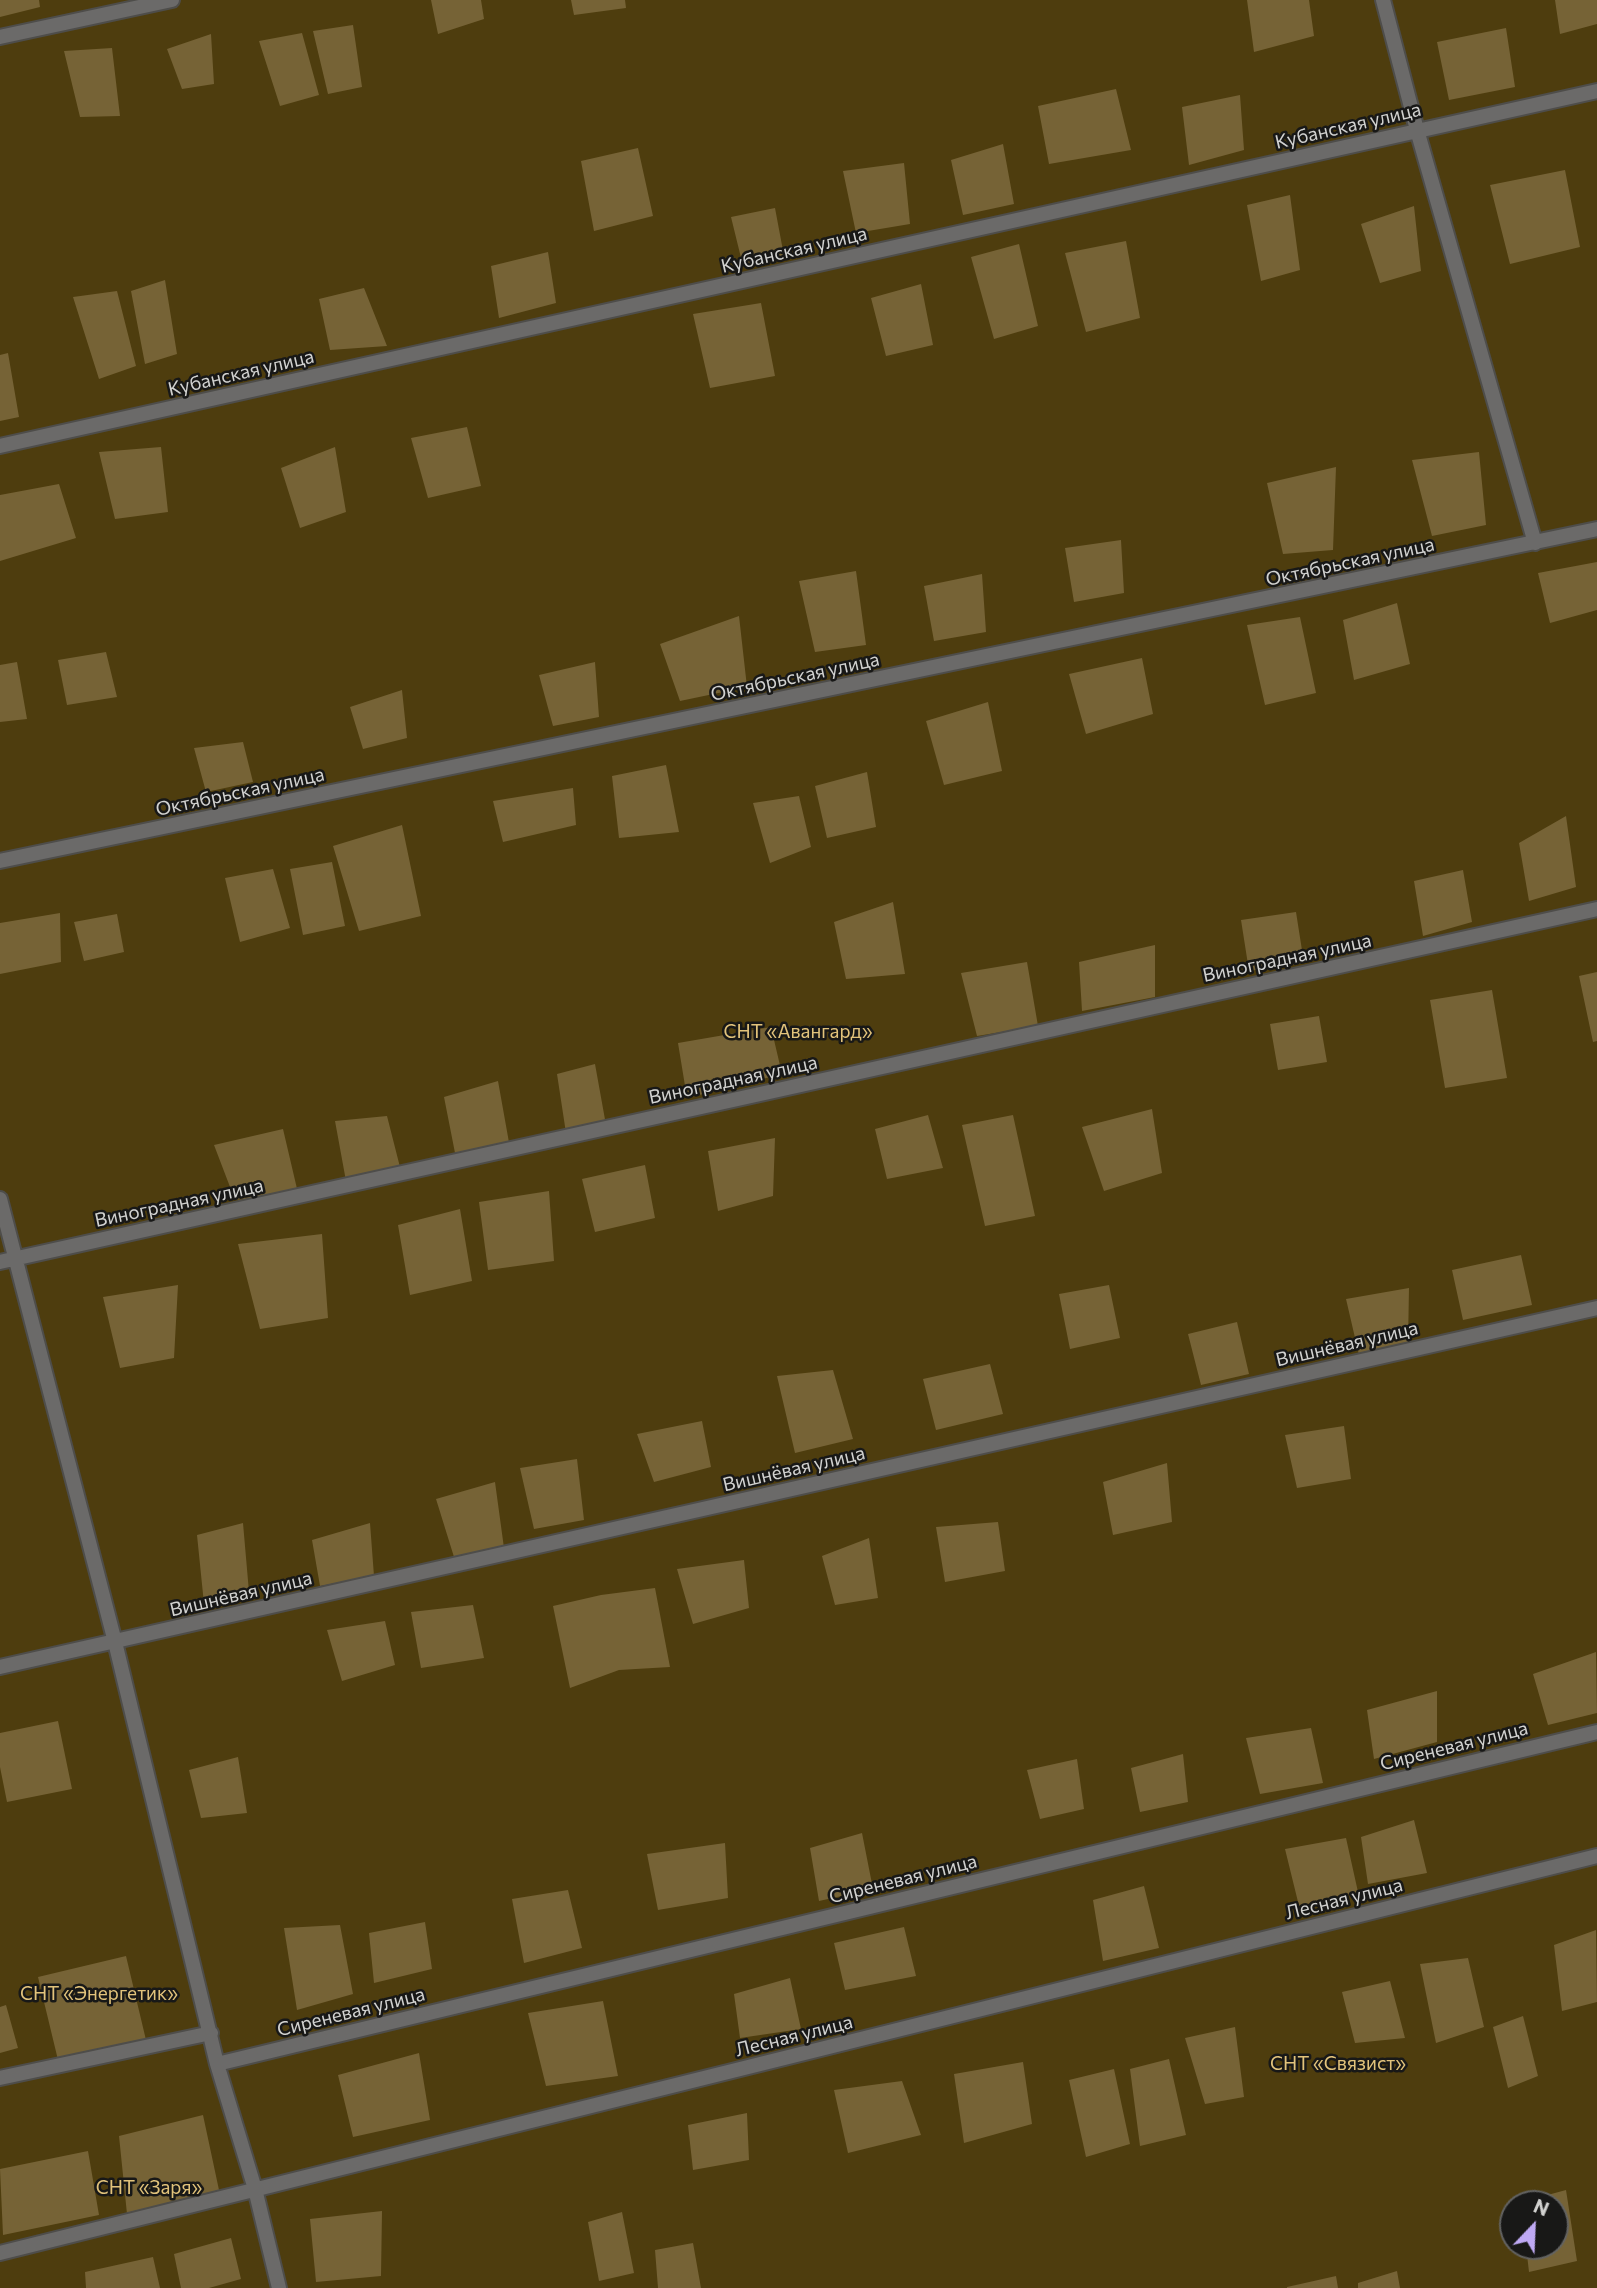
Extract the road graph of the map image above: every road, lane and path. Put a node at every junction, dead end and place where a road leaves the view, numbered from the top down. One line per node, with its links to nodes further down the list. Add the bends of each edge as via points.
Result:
1 (172, 0): 3 (street)
2 (1383, 0): 5 (street)
3 (0, 37)
4 (1597, 91): 5 (street, Кубанская улица)
5 (1417, 130): 6 (street, Кубанская улица); 8 (street)
6 (0, 446)
7 (1597, 529): 8 (street, Октябрьская улица)
8 (1535, 543): 9 (street, Октябрьская улица)
9 (0, 861)
10 (1597, 909): 12 (street, Виноградная улица)
11 (0, 1199): 12 (street)
12 (15, 1258): 13 (street, Виноградная улица); 15 (street)
13 (0, 1262)
14 (1597, 1308): 15 (street, Вишнёвая улица)
15 (115, 1642): 16 (street, Вишнёвая улица); 19 (street)
16 (0, 1667)
17 (1597, 1732): 20 (street, Сиреневая улица)
18 (1597, 1856): 22 (street, Лесная улица)
19 (211, 2033): 20 (street); 21 (street)
20 (218, 2064): 22 (street)
21 (0, 2078)
22 (255, 2189): 23 (street, Лесная улица); 24 (street)
23 (0, 2253)
24 (279, 2288)

